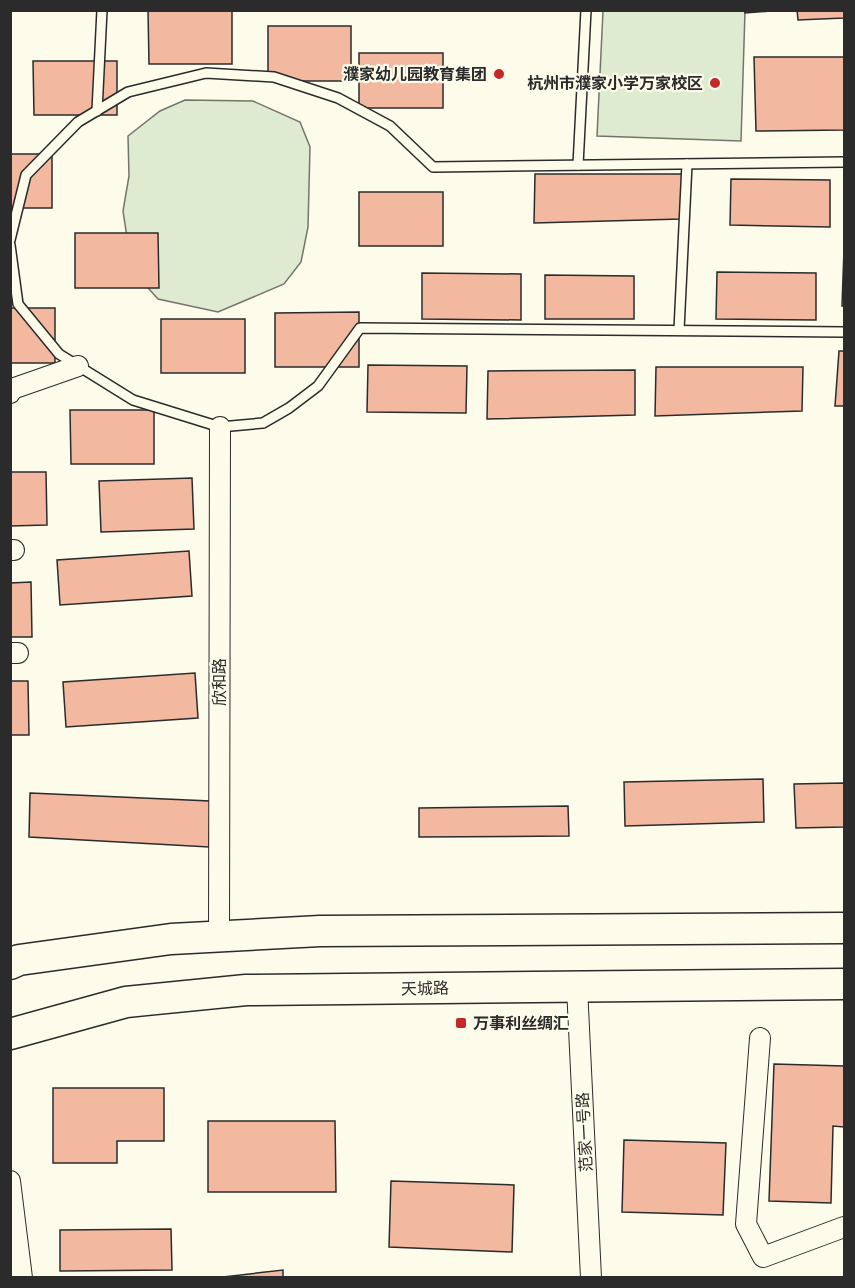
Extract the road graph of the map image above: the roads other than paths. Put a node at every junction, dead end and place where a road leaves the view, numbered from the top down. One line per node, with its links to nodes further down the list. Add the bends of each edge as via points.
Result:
1 (102, 10): 3 (lane)
2 (586, 10): 6 (lane)
3 (97, 111): 6 (lane, via 128,92 206,73 273,77 338,98 390,126 433,167); 7 (lane, via 78,122 26,175)
4 (844, 162): 5 (lane)
5 (687, 164): 6 (lane); 8 (lane)
6 (578, 165)
7 (10, 243): 10 (lane, via 18,304 59,354)
8 (679, 330): 9 (lane); 12 (lane, via 360,328 318,386 289,408 263,423)
9 (844, 332)
10 (78, 366): 11 (street); 12 (lane, via 133,400)
11 (10, 393)
12 (220, 427): 14 (street, 欣和路)
13 (844, 928): 14 (main road, via 331,931)
14 (219, 936): 15 (main road, via 171,939)
15 (10, 964)
16 (844, 984): 17 (main road, 天城路)
17 (577, 987): 18 (main road, 天城路, via 246,990 126,1002); 23 (street, 范家一号路)
18 (10, 1034)
19 (760, 1038): 21 (street, via 746,1224 763,1257)
20 (10, 1181): 22 (street)
21 (844, 1227)
22 (22, 1278)
23 (591, 1278)

